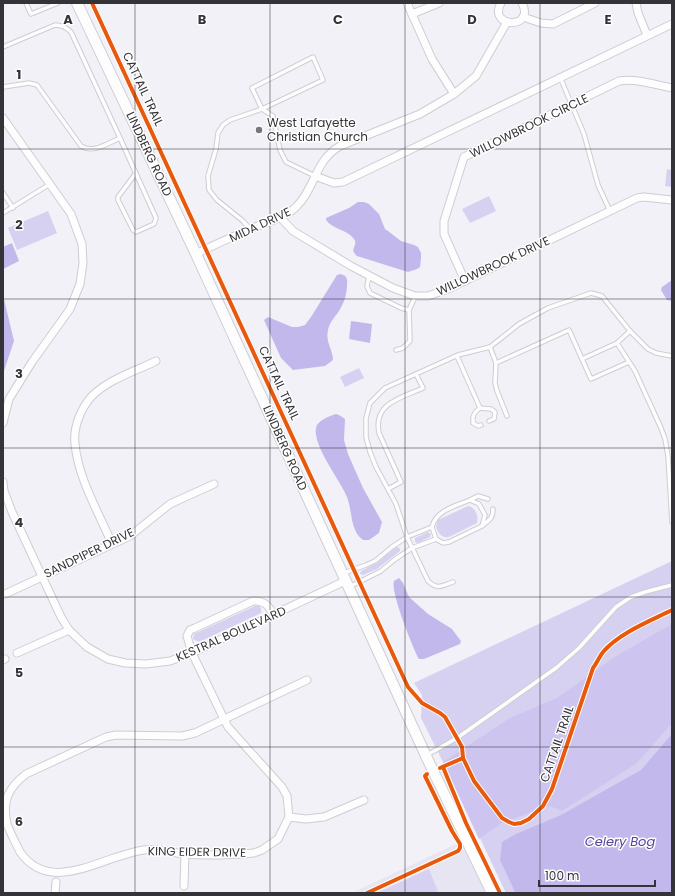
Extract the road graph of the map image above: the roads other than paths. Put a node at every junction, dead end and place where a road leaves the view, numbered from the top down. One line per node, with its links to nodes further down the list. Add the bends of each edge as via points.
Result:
1 (26, 3): 2 (lane, via 31,14)
2 (58, 3)
3 (77, 3): 34 (main road, LINDBERG ROAD)
4 (407, 3): 10 (street)
5 (438, 3): 10 (street)
6 (522, 3): 11 (street)
7 (595, 3): 11 (street, via 553,24)
8 (636, 3): 14 (street)
9 (498, 4): 12 (street, via 501,17)
10 (412, 14): 19 (street, via 432,59)
11 (523, 17): 12 (street, via 517,22)
12 (507, 22): 19 (street, MIDA DRIVE, via 476,76)
13 (672, 24): 14 (street)
14 (647, 35): 16 (street)
15 (3, 47): 23 (lane, via 51,26 67,28)
16 (560, 78): 20 (lane); 25 (street, via 343,182)
17 (3, 87): 23 (lane, via 29,83 37,85 81,146 86,149)
18 (672, 88): 20 (street, WILLOWBROOK CIRCLE, via 627,80 619,81)
19 (454, 94): 25 (street, MIDA DRIVE, via 420,114 333,149)
20 (572, 104): 30 (lane, via 584,134 598,185); 36 (street, WILLOWBROOK CIRCLE, via 464,157 443,227)
21 (262, 109): 21 (lane, via 323,80 313,57 252,88); 25 (lane, via 273,116 280,150 286,162); 33 (lane, via 223,124 218,133 208,176 209,190 217,200 244,221)
22 (3, 118): 26 (street)
23 (120, 138): 24 (lane)
24 (136, 173): 24 (lane, via 156,218 154,224 136,232 132,230 118,200)
25 (315, 176): 32 (street, MIDA DRIVE, via 301,202)
26 (51, 184): 29 (lane); 53 (street, via 72,214 78,230 83,263 80,284 70,310 9,399)
27 (3, 193): 29 (lane)
28 (672, 200): 30 (street, WILLOWBROOK DRIVE, via 637,198)
29 (12, 208): 31 (lane)
30 (610, 211): 36 (street, WILLOWBROOK DRIVE)
31 (3, 213)
32 (280, 217): 33 (street, MIDA DRIVE); 35 (street, WILLOWBROOK DRIVE, via 293,231)
33 (250, 230): 34 (street, MIDA DRIVE)
34 (196, 254): 70 (main road, LINDBERG ROAD)
35 (369, 275): 37 (street, WILLOWBROOK DRIVE); 38 (lane, via 367,286 370,293)
36 (465, 281): 37 (street, WILLOWBROOK DRIVE, via 428,296)
37 (415, 296): 38 (lane)
38 (409, 310): 42 (lane, via 410,341 403,348)
39 (630, 331): 40 (lane); 41 (lane, via 602,296 591,293 548,308 519,324); 44 (lane, via 648,349)
40 (618, 343): 45 (lane); 47 (lane)
41 (490, 347): 43 (lane); 48 (lane)
42 (396, 350)
43 (457, 356): 49 (lane); 50 (lane)
44 (672, 356)
45 (582, 358): 47 (lane, via 592,379); 48 (lane, via 568,330)
46 (156, 361): 67 (street, via 111,383 93,396 76,425 74,443 81,474)
47 (629, 362): 55 (lane, via 661,428)
48 (496, 363): 51 (lane, via 496,391)
49 (416, 374): 58 (lane, via 385,388 370,403 366,418 366,437 370,452); 58 (lane, via 423,388 390,404 378,415 379,433 401,482)
50 (480, 408): 52 (lane, via 495,412 494,419); 54 (lane, via 472,417 473,423)
51 (507, 416)
52 (489, 421)
53 (3, 423)
54 (481, 425)
55 (670, 470): 62 (lane)
56 (3, 482): 69 (street, KESTRAL BOULEVARD, via 12,512)
57 (214, 484): 67 (street, SANDPIPER DRIVE, via 170,504 130,536)
58 (388, 489): 65 (lane, via 400,513)
59 (488, 499): 60 (lane, via 478,496)
60 (470, 500): 63 (lane, via 479,504 485,515); 64 (lane, via 441,513 434,519)
61 (493, 509): 63 (lane, via 492,519)
62 (672, 522)
63 (482, 526): 66 (lane, via 449,542 443,543)
64 (432, 527): 65 (lane); 66 (lane)
65 (407, 537): 68 (lane); 70 (lane)
66 (436, 539): 68 (lane)
67 (112, 544): 69 (street, SANDPIPER DRIVE)
68 (412, 548): 70 (lane, via 381,571); 71 (lane, via 433,586 439,587)
69 (42, 576): 73 (street, SANDPIPER DRIVE); 75 (street, KESTRAL BOULEVARD)
70 (345, 581): 74 (street, KESTRAL BOULEVARD); 80 (main road, LINDBERG ROAD)
71 (453, 582)
72 (672, 585): 80 (lane, via 631,597 616,607 579,648 556,668 457,738)
73 (3, 595)
74 (274, 615): 77 (street, KESTRAL BOULEVARD); 77 (street, via 268,604 253,601 190,630 188,636)
75 (69, 630): 76 (street); 77 (street, KESTRAL BOULEVARD, via 87,647 108,659 125,663 170,661)
76 (17, 652)
77 (192, 653): 79 (street)
78 (307, 680): 79 (street)
79 (224, 719): 81 (street, via 195,733 182,736 106,737 26,774); 84 (street, via 228,727 282,787 287,796)
80 (426, 756): 89 (main road, LINDBERG ROAD)
81 (6, 788): 83 (street)
82 (364, 800): 84 (street, via 324,817)
83 (4, 807): 88 (street, via 8,827 25,861 41,876 54,880)
84 (289, 817): 85 (street, KING EIDER DRIVE, via 278,839 254,853)
85 (185, 854): 86 (street, KING EIDER DRIVE, via 154,850 138,851); 87 (street)
86 (74, 878)
87 (184, 886)
88 (55, 893)
89 (492, 893)

